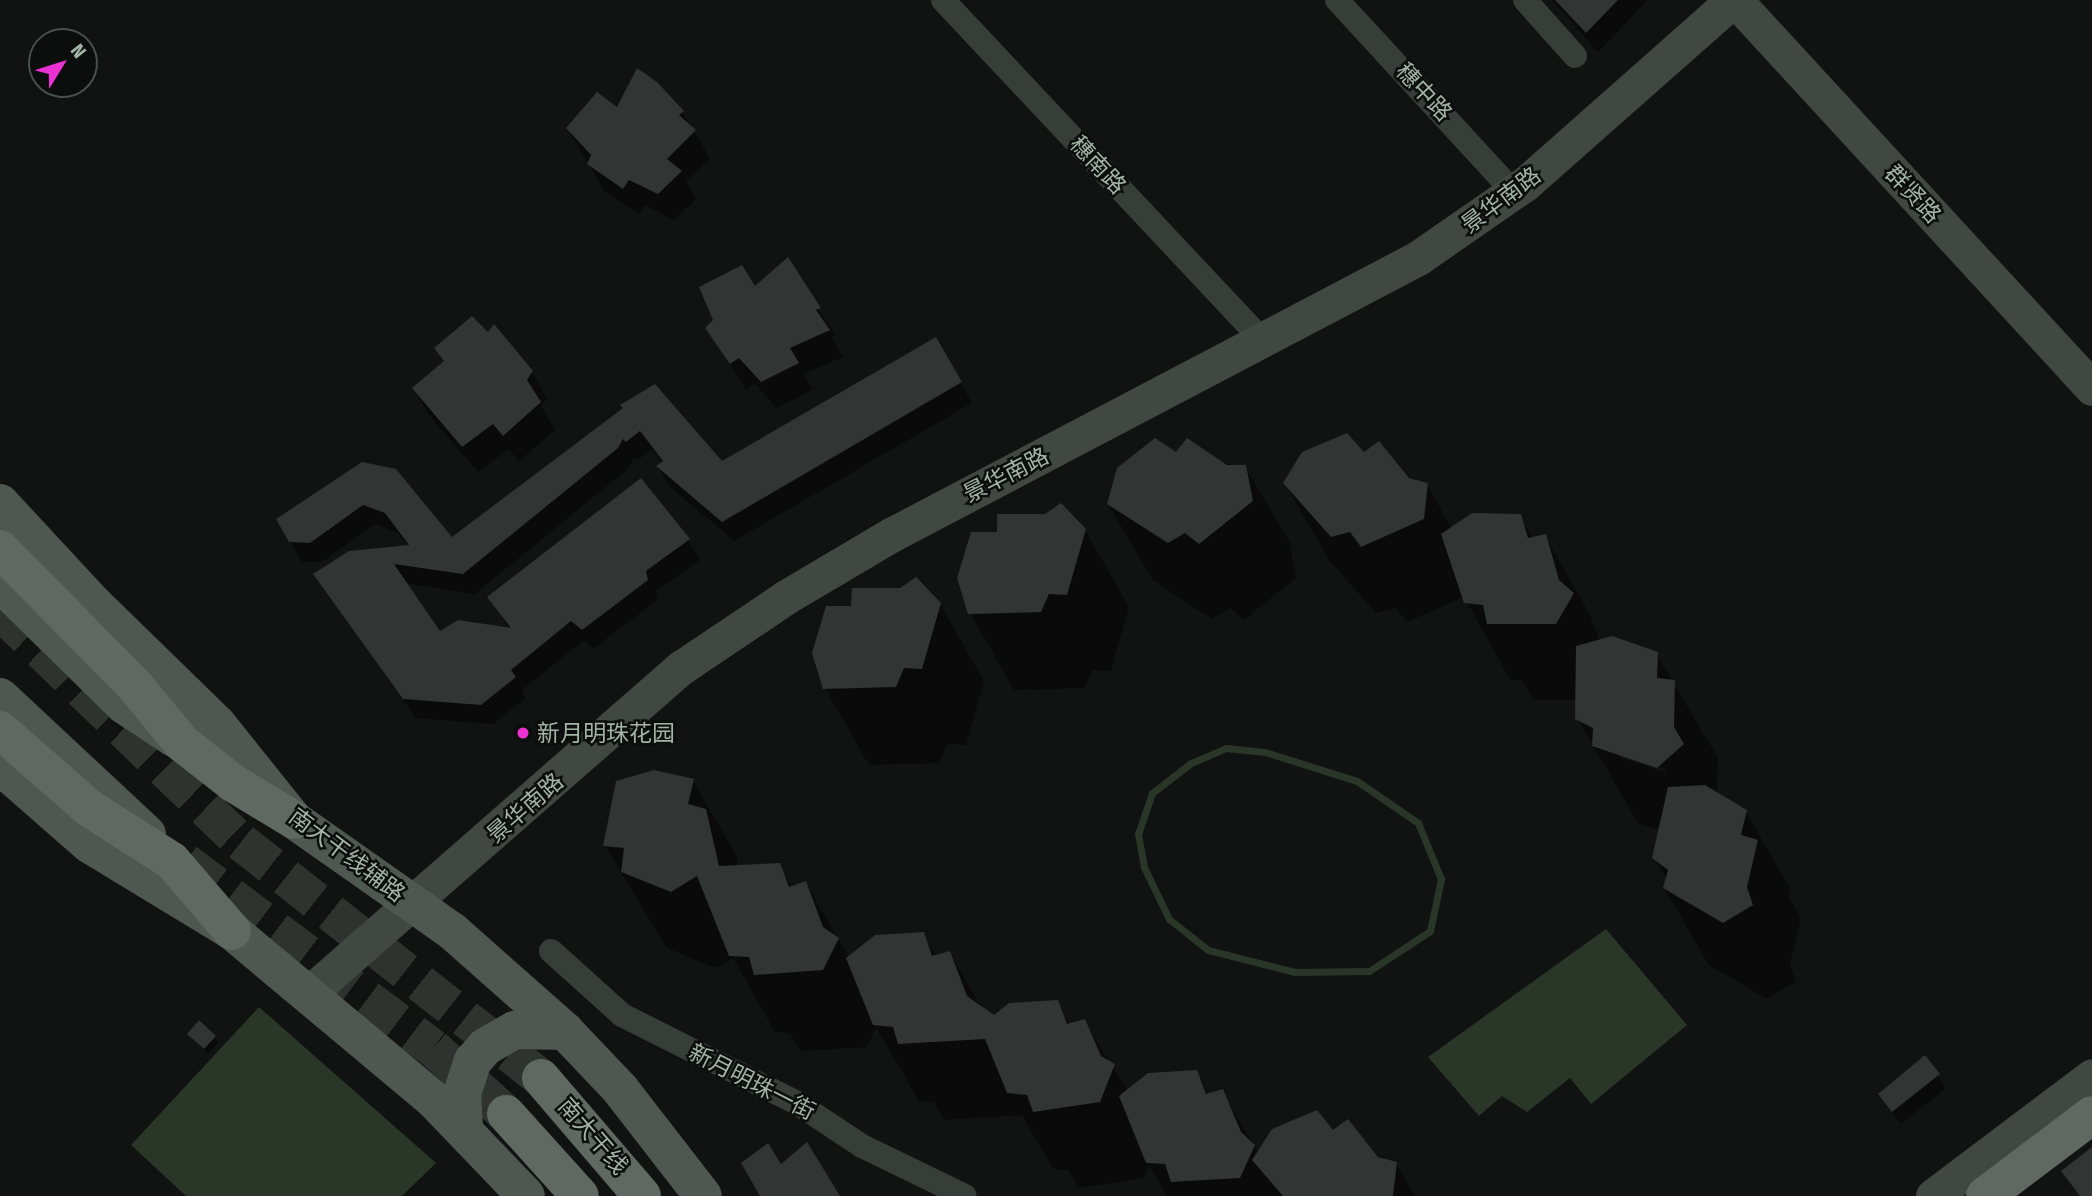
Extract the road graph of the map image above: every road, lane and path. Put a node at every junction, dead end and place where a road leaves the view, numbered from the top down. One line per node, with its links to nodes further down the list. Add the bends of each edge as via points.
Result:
1 (943, 0): 8 (street, 穗南路)
2 (1337, 0): 7 (street, 穗中路)
3 (1525, 0): 6 (street)
4 (1734, 0): 10 (main road, 群贤路); 11 (main road, 群贤路); 21 (main road, 景华南路, via 1525,184 1418,258 891,535 681,667)
5 (1765, 0): 9 (main road, 群贤路)
6 (1575, 56)
7 (1509, 187)
8 (1253, 330)
9 (2092, 354)
10 (2092, 379)
11 (2092, 387)
12 (0, 503): 19 (main road, 南大干线辅路, via 94,604 217,724)
13 (0, 549): 17 (highway, via 136,687)
14 (0, 583): 17 (main road, via 124,705)
15 (0, 697): 20 (main road, via 127,813)
16 (0, 730): 20 (highway, via 89,808)
17 (182, 743): 19 (highway)
18 (0, 766): 22 (main road, via 89,844)
19 (294, 820): 21 (main road, 南大干线辅路)
20 (172, 861): 22 (highway)
21 (413, 904): 24 (main road, 景华南路); 25 (main road, 南大干线辅路, via 467,943)
22 (232, 931): 24 (main road)
23 (551, 951): 35 (street, 新月明珠一街, via 622,1015 797,1102 862,1146)
24 (308, 994): 30 (main road)
25 (565, 1031): 30 (main road, via 515,1030 485,1047 464,1084); 34 (main road, 南大干线辅路, via 643,1116)
26 (2092, 1076): 36 (main road)
27 (541, 1079): 33 (highway, 南大干线)
28 (506, 1114): 32 (highway, 南大干线)
29 (2092, 1115): 37 (highway)
30 (464, 1129): 31 (main road)
31 (526, 1196)
32 (580, 1196)
33 (642, 1196)
34 (703, 1196)
35 (965, 1196)
36 (1933, 1196)
37 (1985, 1196)

